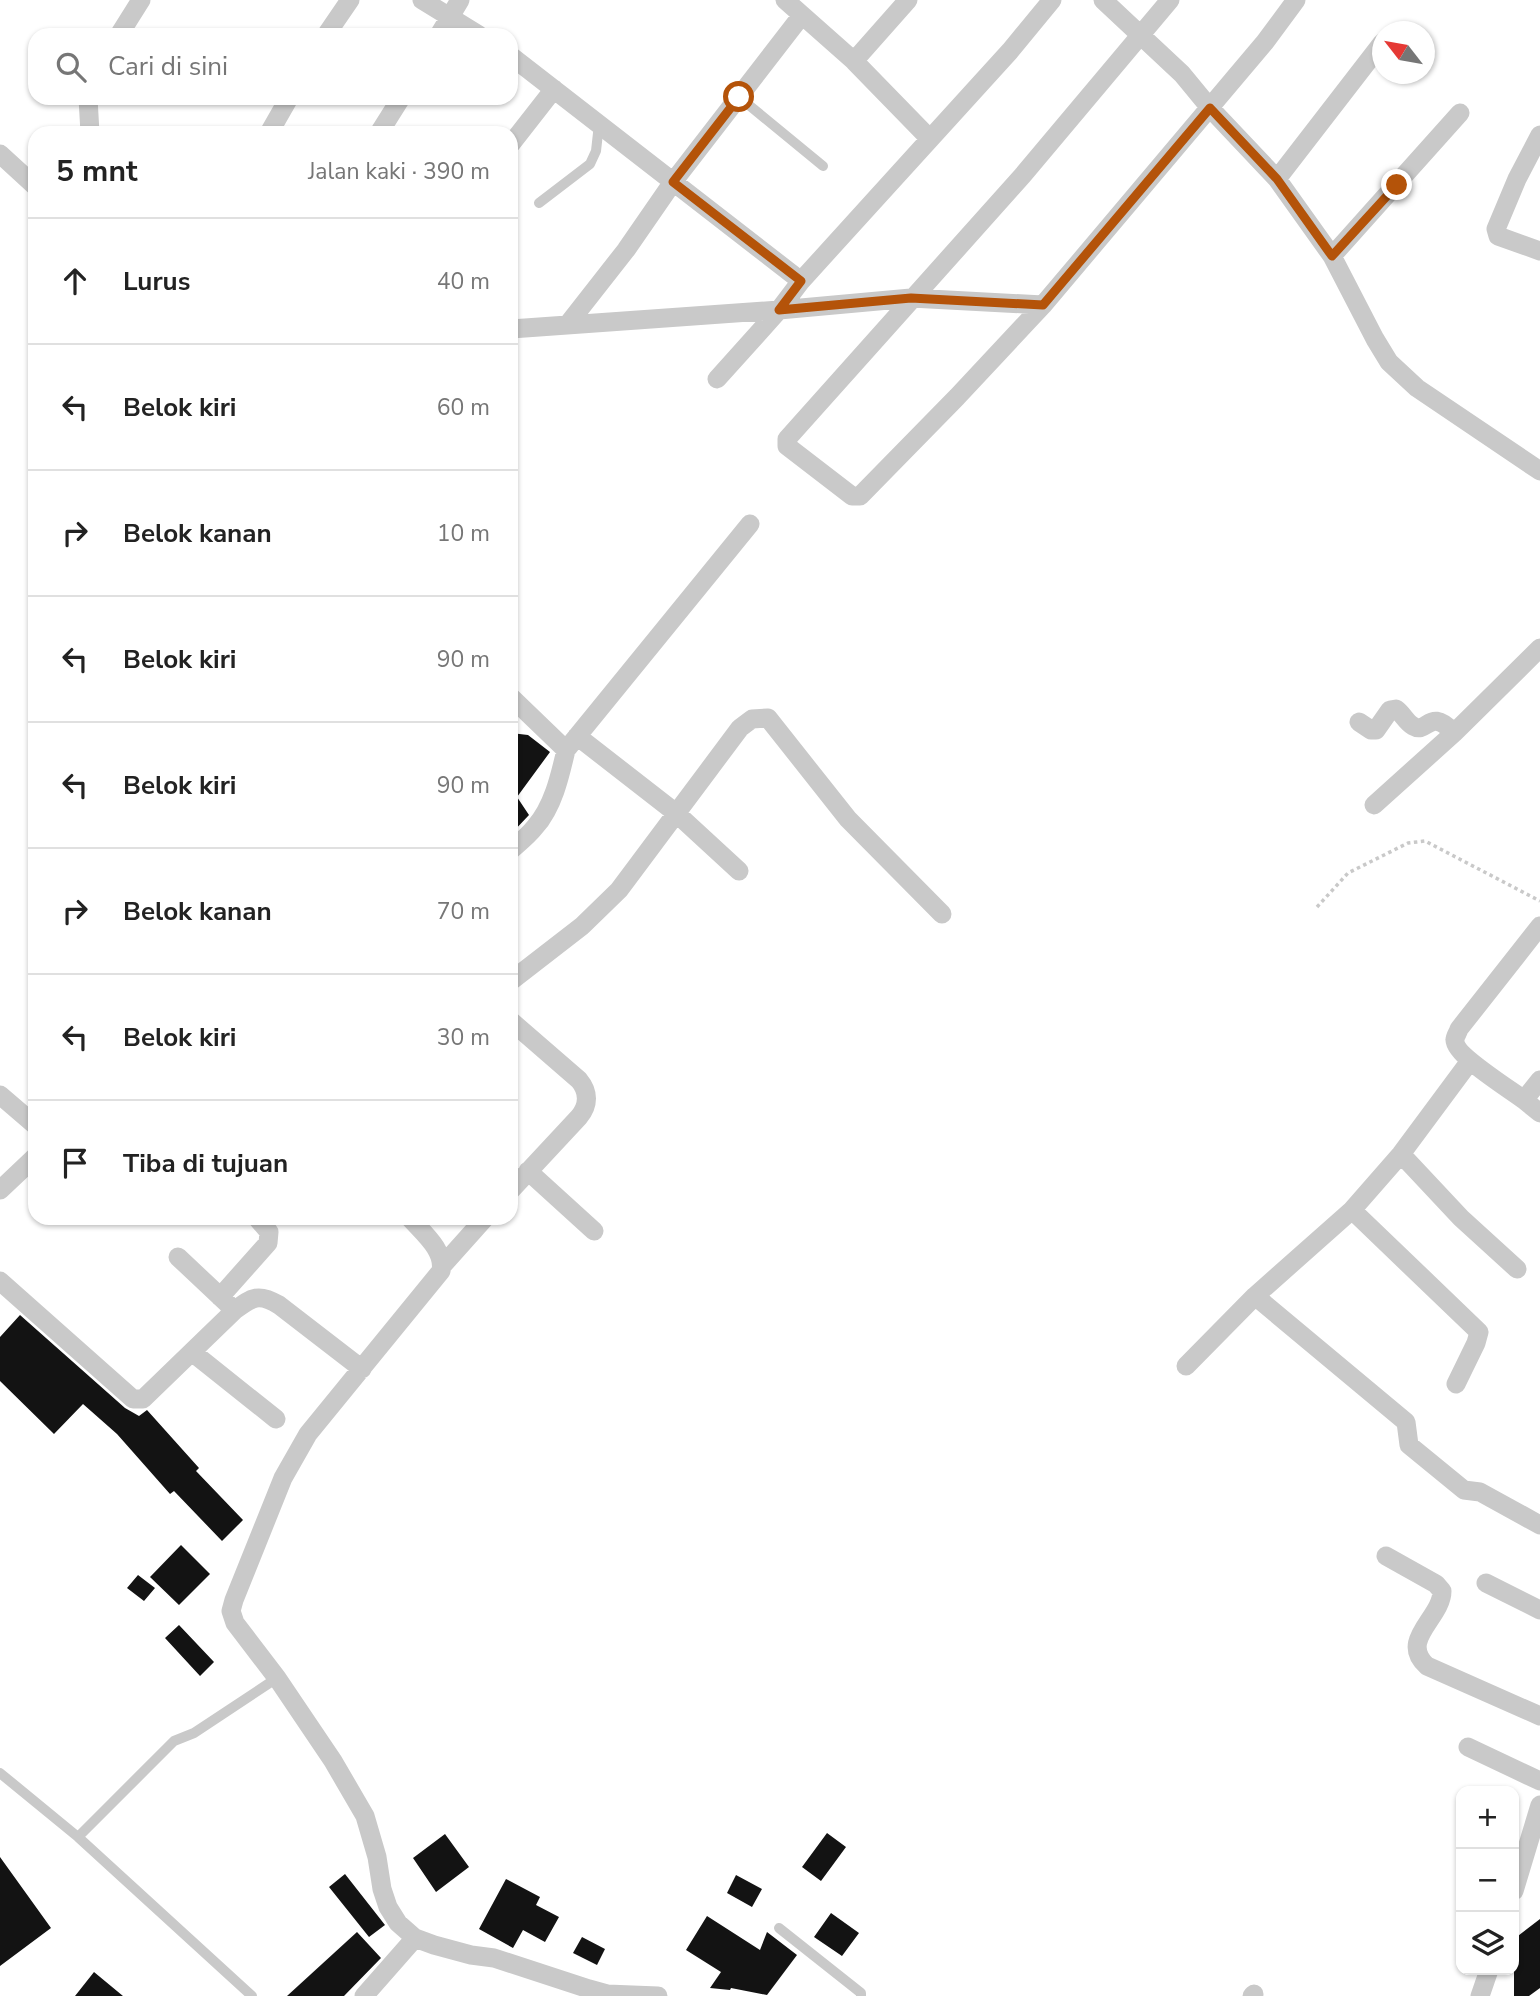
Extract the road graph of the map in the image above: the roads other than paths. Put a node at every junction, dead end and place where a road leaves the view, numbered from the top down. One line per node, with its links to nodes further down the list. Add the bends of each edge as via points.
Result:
1 (141, 0): 12 (street)
2 (350, 0): 13 (street)
3 (422, 0): 10 (street)
4 (785, 0): 11 (street)
5 (908, 0): 19 (street)
6 (1052, 0): 33 (street)
7 (1103, 0): 16 (street)
8 (1170, 0): 16 (street)
9 (1296, 0): 25 (street)
10 (455, 8): 14 (street); 15 (street)
11 (802, 15): 19 (street); 21 (street)
12 (124, 28)
13 (331, 28)
14 (443, 28)
15 (473, 28)
16 (1141, 35): 25 (street); 43 (street)
17 (1372, 56): 36 (street)
18 (518, 61): 20 (street)
19 (854, 61): 33 (street)
20 (554, 89): 27 (street); 31 (street)
21 (739, 97): 35 (lane); 38 (street)
22 (88, 105): 28 (street)
23 (285, 105): 29 (street)
24 (397, 105): 30 (street)
25 (1210, 108): 36 (street); 44 (street)
26 (1460, 113): 41 (street)
27 (599, 123): 38 (street); 39 (lane, via 590,164)
28 (90, 126)
29 (273, 126)
30 (383, 126)
31 (518, 135)
32 (1540, 135): 40 (street, via 1496,229 1504,240)
33 (930, 139): 42 (street)
34 (0, 154): 37 (street)
35 (823, 166)
36 (1277, 179): 41 (street)
37 (28, 180)
38 (673, 182): 42 (street); 46 (street)
39 (539, 203)
40 (1540, 251)
41 (1332, 256): 49 (street, via 1389,362 1417,388)
42 (801, 281): 45 (street)
43 (911, 298): 44 (street); 44 (street, via 787,439 787,446 856,498); 45 (street)
44 (1043, 305)
45 (779, 310): 46 (street); 48 (street)
46 (568, 324): 47 (street)
47 (518, 328)
48 (717, 379)
49 (1540, 471)
50 (750, 524): 55 (street)
51 (1540, 648): 54 (street)
52 (518, 702): 55 (street)
53 (1359, 722): 54 (street, via 1376,730 1390,710 1396,709 1413,726 1419,728 1435,720)
54 (1454, 733): 56 (street)
55 (572, 743): 57 (street); 58 (street, via 545,812)
56 (1374, 805)
57 (676, 813): 59 (street); 60 (street, via 740,728 752,719 768,718 848,819); 62 (street, via 619,890 582,926)
58 (518, 844)
59 (739, 872)
60 (942, 914)
61 (1540, 926): 64 (street, via 1459,1029 1457,1048)
62 (518, 976)
63 (518, 1027): 72 (street, via 579,1080 587,1098 583,1112)
64 (1470, 1061): 67 (street); 70 (street)
65 (1540, 1080): 67 (street)
66 (0, 1094): 69 (street)
67 (1524, 1100): 68 (street)
68 (1540, 1113)
69 (28, 1119)
70 (1401, 1154): 75 (street); 82 (street)
71 (28, 1164): 74 (street)
72 (528, 1171): 73 (street); 79 (street)
73 (518, 1182)
74 (0, 1190)
75 (1352, 1210): 84 (street); 89 (street, via 1479,1332)
76 (263, 1225): 85 (street, via 269,1232 268,1243)
77 (416, 1225): 81 (street, via 439,1251)
78 (479, 1225): 81 (street)
79 (594, 1231)
80 (178, 1257): 85 (street)
81 (443, 1265): 88 (street, via 439,1278)
82 (1517, 1269)
83 (0, 1282): 86 (street, via 133,1399 143,1399)
84 (1255, 1296): 87 (street); 91 (street, via 1406,1422 1409,1444 1455,1484 1480,1492)
85 (228, 1304): 86 (street); 88 (street, via 268,1298)
86 (192, 1352): 90 (street)
87 (1186, 1366)
88 (362, 1369): 95 (street, via 291,1461 234,1600 234,1623)
89 (1456, 1384)
90 (276, 1419)
91 (1540, 1525)
92 (1386, 1556): 96 (street, via 1442,1591 1417,1643 1422,1662)
93 (1486, 1583): 94 (street)
94 (1540, 1610)
95 (276, 1678): 101 (lane, via 194,1733 174,1741); 104 (street, via 365,1816 388,1907)
96 (1540, 1716)
97 (1468, 1746): 99 (street)
98 (0, 1773): 101 (lane)
99 (1540, 1781)
100 (1540, 1805): 102 (street)
101 (78, 1838): 107 (lane)
102 (1519, 1874)
103 (779, 1928): 110 (lane)
104 (415, 1938): 106 (street); 108 (street)
105 (1487, 1975): 111 (street)
106 (608, 1995): 109 (street)
107 (252, 1996)
108 (364, 1996)
109 (658, 1996)
110 (861, 1996)
111 (1480, 1996)

